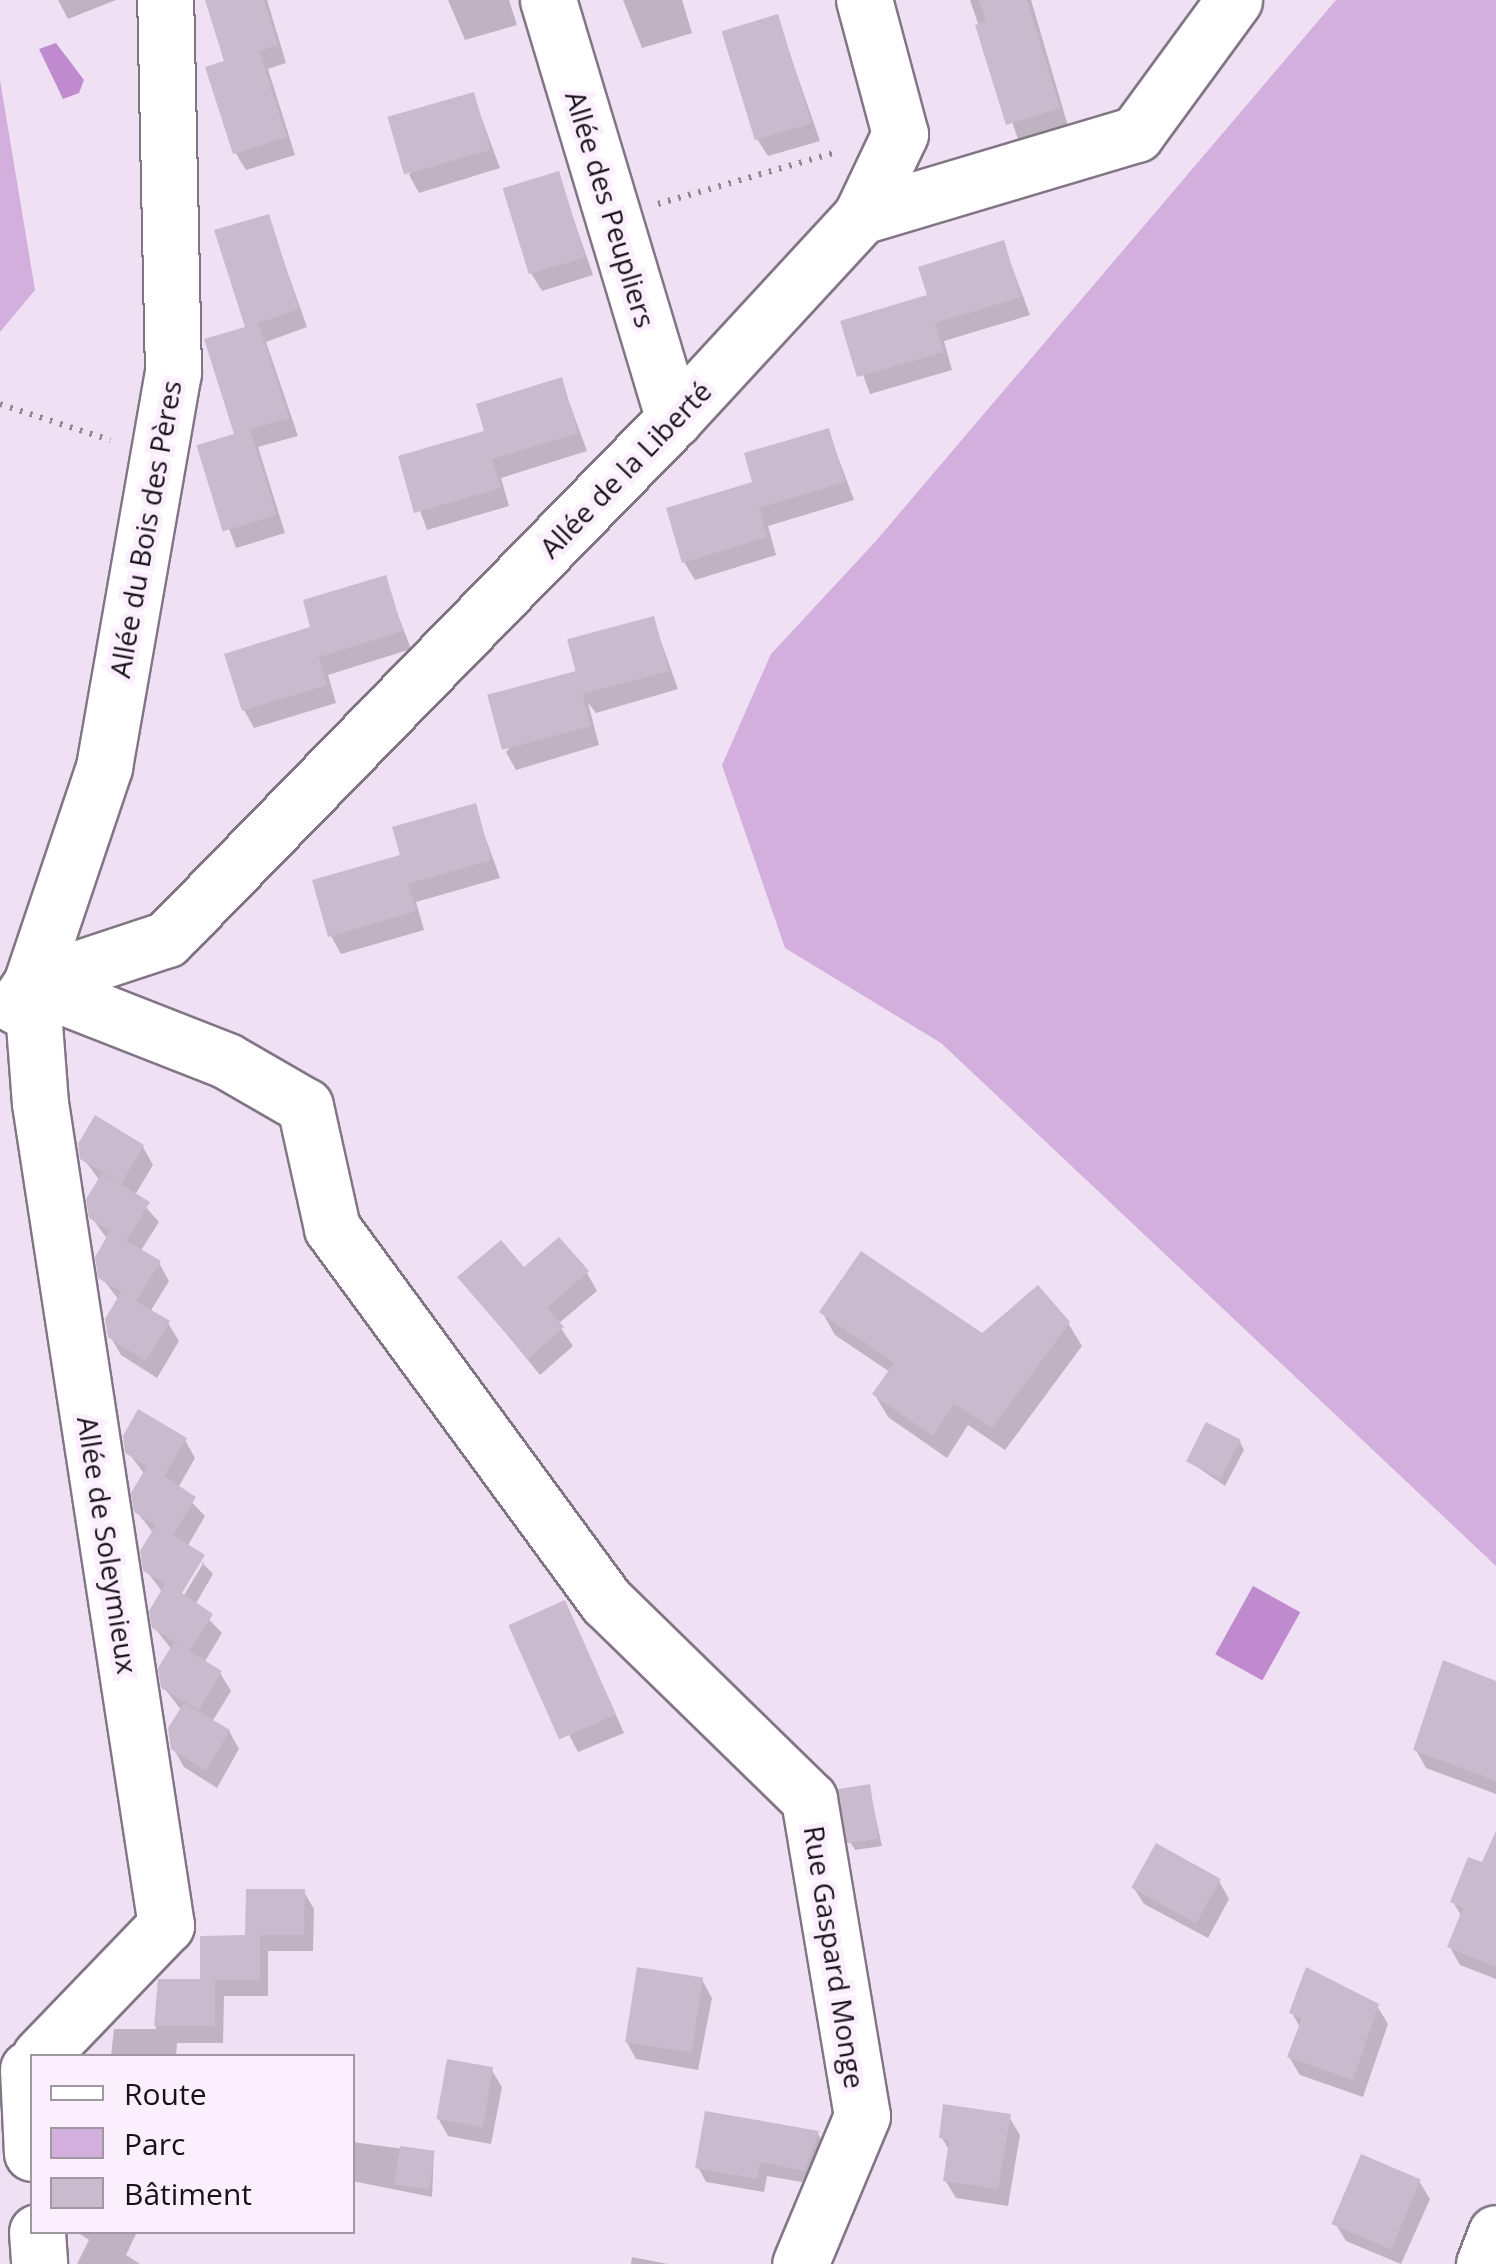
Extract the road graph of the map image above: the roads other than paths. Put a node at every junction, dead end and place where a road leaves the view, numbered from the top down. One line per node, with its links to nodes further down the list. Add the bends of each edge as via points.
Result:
1 (165, 0): 7 (street, Allée du Bois des Pères, via 173,373 104,766)
2 (548, 0): 6 (street, Allée des Peupliers)
3 (864, 0): 5 (street, via 900,134)
4 (1234, 0): 5 (street, via 1136,134)
5 (861, 216): 6 (street, Allée de la Liberté)
6 (674, 419): 7 (street, Allée de la Liberté, via 167,939)
7 (31, 984): 8 (street); 9 (street, Allée de Soleymieux, via 40,1103 166,1925); 15 (street, Rue Gaspard Monge, via 226,1061 305,1106 332,1228 607,1602 810,1798 862,2116)
8 (0, 1029)
9 (42, 2054)
10 (25, 2072): 11 (street)
11 (30, 2130)
12 (1496, 2233): 16 (street)
13 (37, 2234): 14 (street)
14 (39, 2264)
15 (800, 2264)
16 (1484, 2264)

